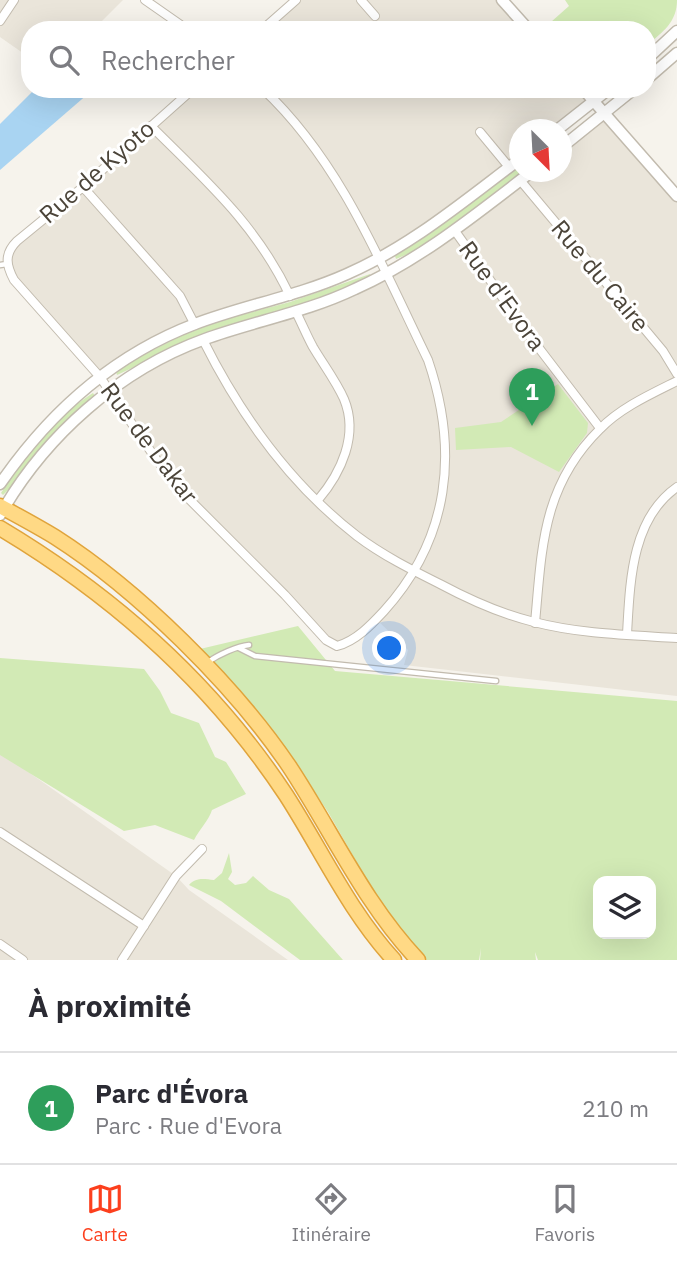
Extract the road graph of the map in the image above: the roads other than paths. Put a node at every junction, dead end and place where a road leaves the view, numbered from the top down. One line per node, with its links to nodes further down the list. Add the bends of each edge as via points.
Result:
1 (14, 0): 7 (street)
2 (145, 0): 8 (street)
3 (296, 0): 9 (street)
4 (361, 0): 6 (street)
5 (502, 0): 10 (street)
6 (375, 16)
7 (0, 21)
8 (175, 21)
9 (272, 21)
10 (521, 21)
11 (677, 31): 12 (street)
12 (656, 51)
13 (677, 53): 14 (street)
14 (656, 71)
15 (183, 98): 23 (street, Rue de Kyoto)
16 (271, 98): 32 (street, via 330,170)
17 (591, 98): 20 (street)
18 (598, 98): 20 (street)
19 (623, 98): 21 (street)
20 (594, 101): 21 (street); 22 (street)
21 (604, 113): 25 (street); 30 (street)
22 (571, 119)
23 (151, 126): 29 (street, Rue de Kyoto); 35 (street, via 233,207 266,251)
24 (480, 132): 26 (street)
25 (572, 139)
26 (509, 167): 32 (street)
27 (517, 182): 31 (street)
28 (522, 182): 39 (street, Rue du Caire, via 663,351)
29 (83, 187): 33 (street, Rue de Kyoto, via 17,241); 37 (street, via 180,296)
30 (677, 196)
31 (455, 230): 34 (street); 43 (street, Rue d'Evora)
32 (379, 260): 34 (street); 35 (street)
33 (5, 262): 40 (street, Rue de Dakar, via 14,280)
34 (386, 274): 36 (street); 49 (street, via 428,360 446,433 444,488 427,545)
35 (290, 296): 37 (street)
36 (296, 312): 38 (street); 46 (street, via 345,402 349,421 342,464)
37 (195, 325): 40 (street)
38 (203, 340): 42 (street); 46 (street, via 266,442)
39 (677, 374)
40 (100, 377): 42 (street, Rue de Dakar); 44 (street, via 54,417)
41 (677, 381): 43 (street)
42 (109, 390): 47 (street, via 62,433); 49 (street, Rue de Dakar, via 187,496 326,640 337,646 351,641 395,599)
43 (600, 428): 50 (street, via 573,463 548,515)
44 (0, 484)
45 (677, 487): 51 (street, via 649,516 638,546)
46 (318, 500): 49 (street, via 357,536)
47 (1, 510): 55 (highway, via 57,538 124,589)
48 (0, 528): 63 (highway, via 112,603 216,703 286,795 352,908)
49 (413, 571): 50 (street, via 470,600)
50 (536, 623): 51 (street)
51 (627, 634): 52 (street)
52 (677, 638)
53 (249, 645): 54 (lane)
54 (239, 648): 55 (lane, via 219,654); 56 (lane, via 255,656)
55 (205, 665): 64 (highway, via 288,765 355,877)
56 (496, 681)
57 (0, 832): 59 (street)
58 (202, 849): 59 (street, via 176,876)
59 (144, 926): 62 (street)
60 (0, 944): 61 (street)
61 (23, 960)
62 (122, 960)
63 (394, 960)
64 (418, 960)

